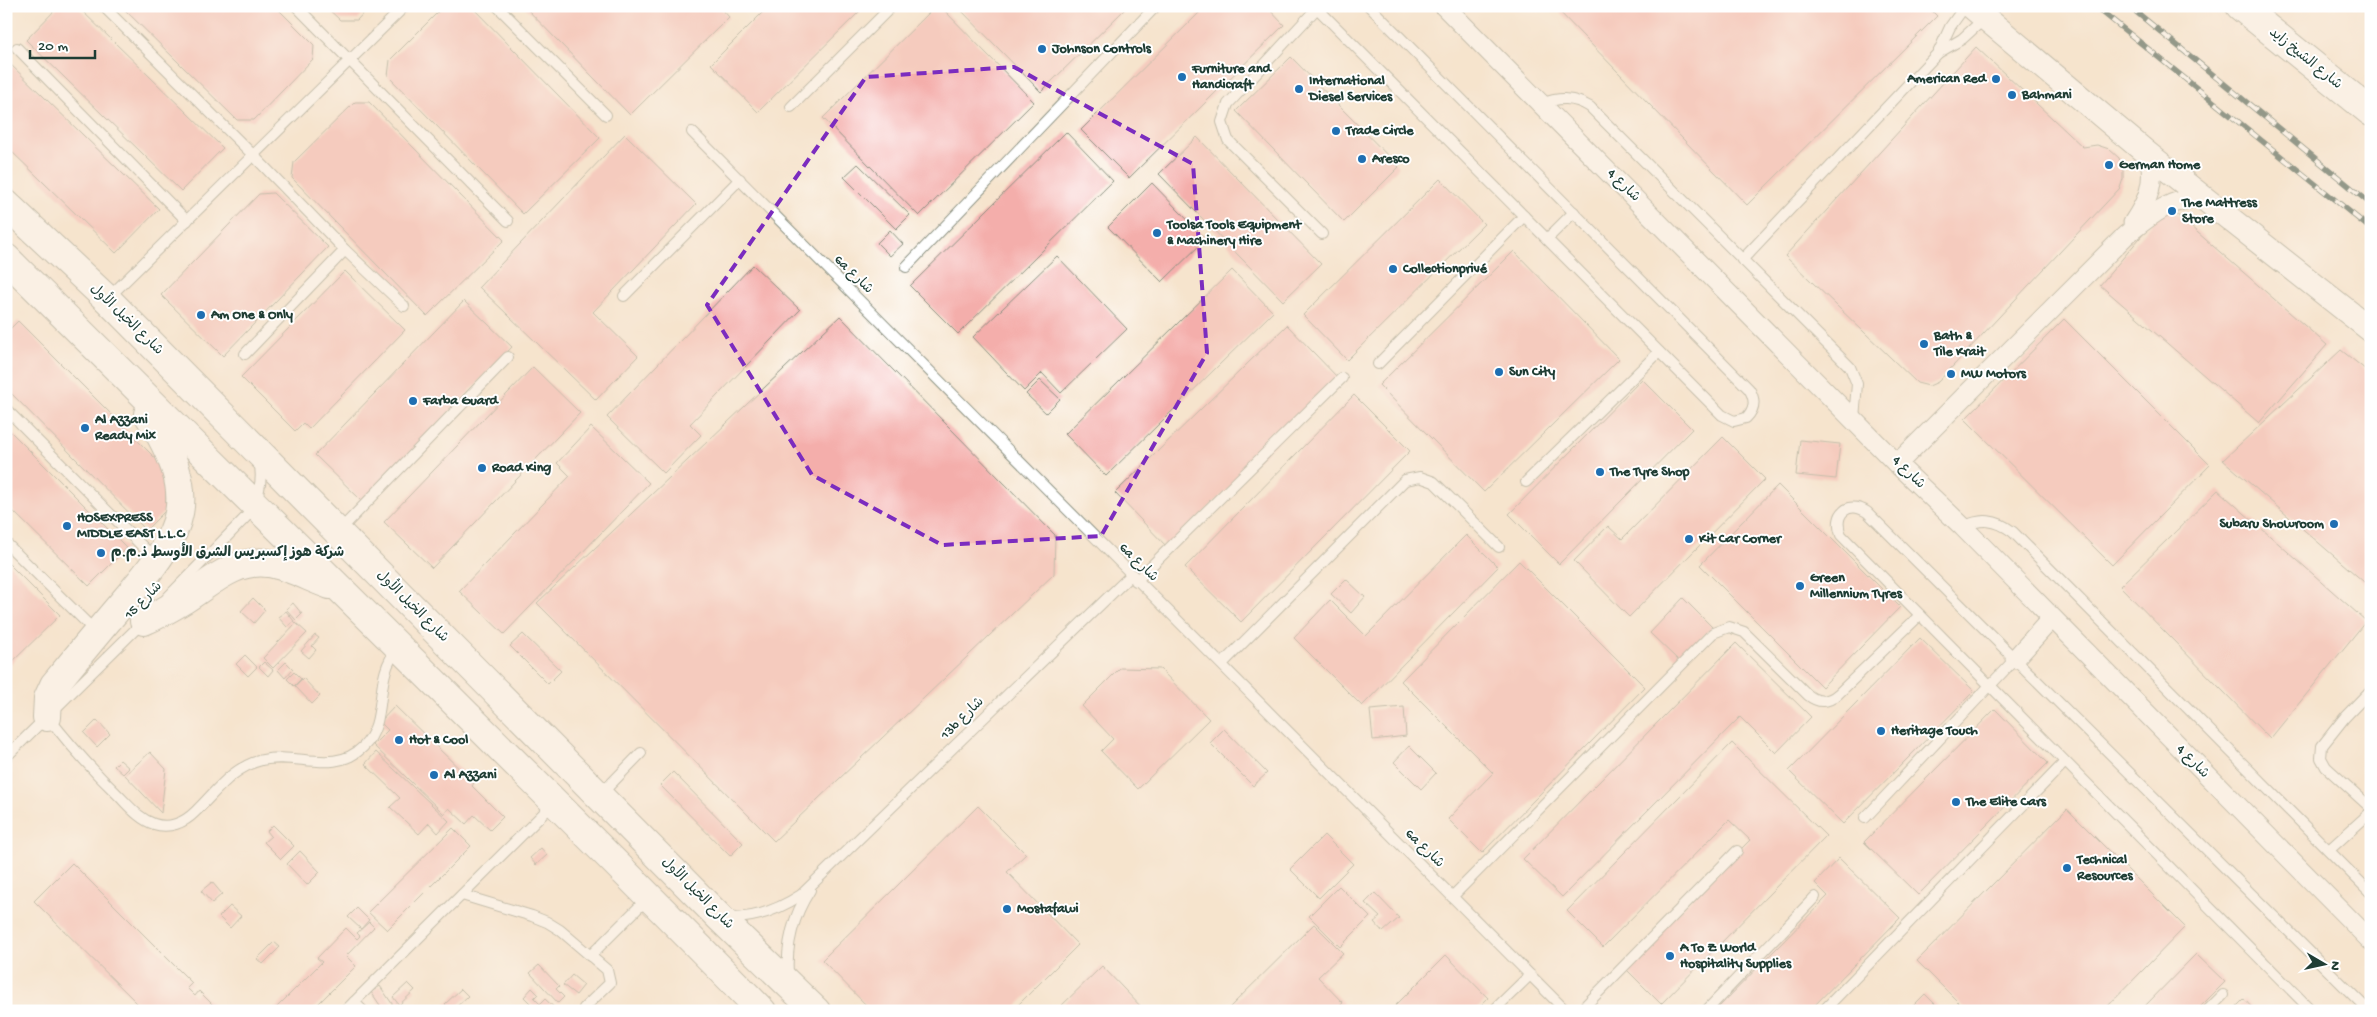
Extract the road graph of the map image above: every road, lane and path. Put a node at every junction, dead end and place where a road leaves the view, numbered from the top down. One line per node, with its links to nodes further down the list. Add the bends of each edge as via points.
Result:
1 (103, 6): 22 (lane)
2 (296, 6): 15 (lane)
3 (405, 6): 15 (lane)
4 (497, 6): 19 (lane)
5 (892, 6): 17 (lane)
6 (1156, 6): 36 (lane)
7 (1369, 6): 26 (lane)
8 (1444, 6): 16 (street, شارع 4)
9 (1964, 6): 14 (lane)
10 (2240, 6): 18 (main road, شارع الشيخ زايد)
11 (1316, 7): 27 (lane); 30 (lane, via 1228,104 1222,122 1228,140)
12 (1978, 12): 14 (lane, via 1962,39); 21 (street)
13 (17, 48): 29 (lane)
14 (1938, 53): 35 (lane)
15 (351, 61): 22 (lane); 28 (lane)
16 (1541, 104): 35 (lane, via 1561,98 1590,107); 48 (street, شارع 4)
17 (791, 107)
18 (2371, 112)
19 (606, 114)
20 (692, 132): 23 (lane, 6a شارع)
21 (2149, 154): 24 (street); 31 (street, via 2152,178 2147,201)
22 (253, 155): 29 (lane); 33 (lane)
23 (740, 179): 37 (lane); 58 (lane, 6a شارع)
24 (2201, 197): 31 (street, via 2168,204); 40 (street)
25 (6, 204): 38 (main road, شارع الخيل الأول)
26 (1574, 212): 32 (lane); 41 (lane, via 1749,389 1754,401 1751,413 1740,421 1728,419)
27 (1524, 216): 32 (lane); 44 (lane)
28 (508, 220)
29 (186, 221): 38 (lane)
30 (1322, 234)
31 (2126, 235): 50 (street)
32 (1547, 239): 41 (lane)
33 (345, 250): 39 (lane); 42 (lane)
34 (6, 258): 45 (main road)
35 (1742, 260): 48 (lane, via 1850,367 1858,384)
36 (906, 267)
37 (624, 296)
38 (106, 299): 49 (main road, شارع الخيل الأول)
39 (404, 306)
40 (2371, 330)
41 (1659, 352): 51 (lane)
42 (245, 354)
43 (508, 357): 54 (lane)
44 (1378, 364)
45 (125, 377): 52 (main road); 57 (main road, via 167,445 179,478 180,496 174,530)
46 (1342, 378): 58 (lane, 13b شارع)
47 (6, 409): 57 (lane)
48 (1854, 418): 50 (street, شارع 4)
49 (252, 446): 52 (lane, شارع 15, via 259,463 261,481); 54 (main road, شارع الخيل الأول)
50 (1897, 464): 53 (street, شارع 4)
51 (1526, 482)
52 (254, 505): 59 (main road); 62 (lane, شارع 15)
53 (1963, 527): 61 (street, شارع 4); 77 (lane, via 1978,521 1994,521 2013,532)
54 (338, 532): 73 (main road, شارع الخيل الأول)
55 (6, 543): 63 (lane)
56 (1499, 547): 66 (lane, via 1434,482 1420,477 1405,480)
57 (158, 561): 63 (main road)
58 (1134, 578): 66 (lane, 6a شارع); 79 (lane, 13b شارع)
59 (338, 588): 62 (main road, via 274,565 244,564 222,573 184,600); 64 (main road)
60 (1920, 615): 65 (lane, via 1841,535 1838,518 1843,511 1860,507 1867,512); 67 (lane); 83 (lane, via 1838,694 1826,701 1808,695 1744,632 1729,627 1713,633)
61 (2052, 618): 65 (street); 86 (street, شارع 4)
62 (144, 622): 69 (lane, شارع 15)
63 (97, 633): 69 (main road, via 50,691)
64 (399, 648): 69 (lane, via 384,671 373,733 352,756 321,762 285,758 255,761 228,777 194,813 176,824 156,825 139,816 82,760); 74 (main road)
65 (2015, 659): 67 (lane); 104 (lane)
66 (1222, 664): 83 (lane, 6a شارع)
67 (1989, 686): 72 (lane); 76 (lane)
68 (2371, 690): 75 (lane, via 2345,717 2320,752 2326,767)
69 (47, 717): 71 (lane, شارع 15)
70 (641, 753): 73 (lane)
71 (6, 757)
72 (2065, 762): 101 (lane); 103 (lane)
73 (599, 796): 85 (main road, شارع الخيل الأول)
74 (556, 801): 81 (lane); 82 (main road)
75 (2371, 810): 77 (lane)
76 (1865, 818)
77 (2329, 850): 80 (lane)
78 (1737, 851): 99 (lane)
79 (814, 883): 85 (lane, 13b شارع, via 794,900 771,911 746,917); 89 (lane, 13b شارع, via 792,930)
80 (2371, 893)
81 (462, 895): 87 (lane, via 547,922); 91 (lane)
82 (650, 896): 87 (lane); 95 (main road)
83 (1452, 896): 88 (lane, 6a شارع)
84 (1815, 897): 100 (lane)
85 (720, 918): 89 (main road, شارع الخيل الأول)
86 (2371, 942)
87 (590, 956): 92 (lane, via 607,970 611,979 608,987)
88 (1530, 975): 97 (lane); 98 (lane, 6a شارع)
89 (788, 982): 96 (main road, شارع الخيل الأول)
90 (2223, 996): 102 (lane)
91 (354, 1002): 93 (lane); 94 (lane)
92 (584, 1008)
93 (345, 1011)
94 (363, 1011)
95 (762, 1011)
96 (816, 1011)
97 (1493, 1011)
98 (1566, 1011)
99 (1580, 1011)
100 (1706, 1011)
101 (1823, 1011)
102 (2207, 1011)
103 (2312, 1011)
104 (2369, 1011)

